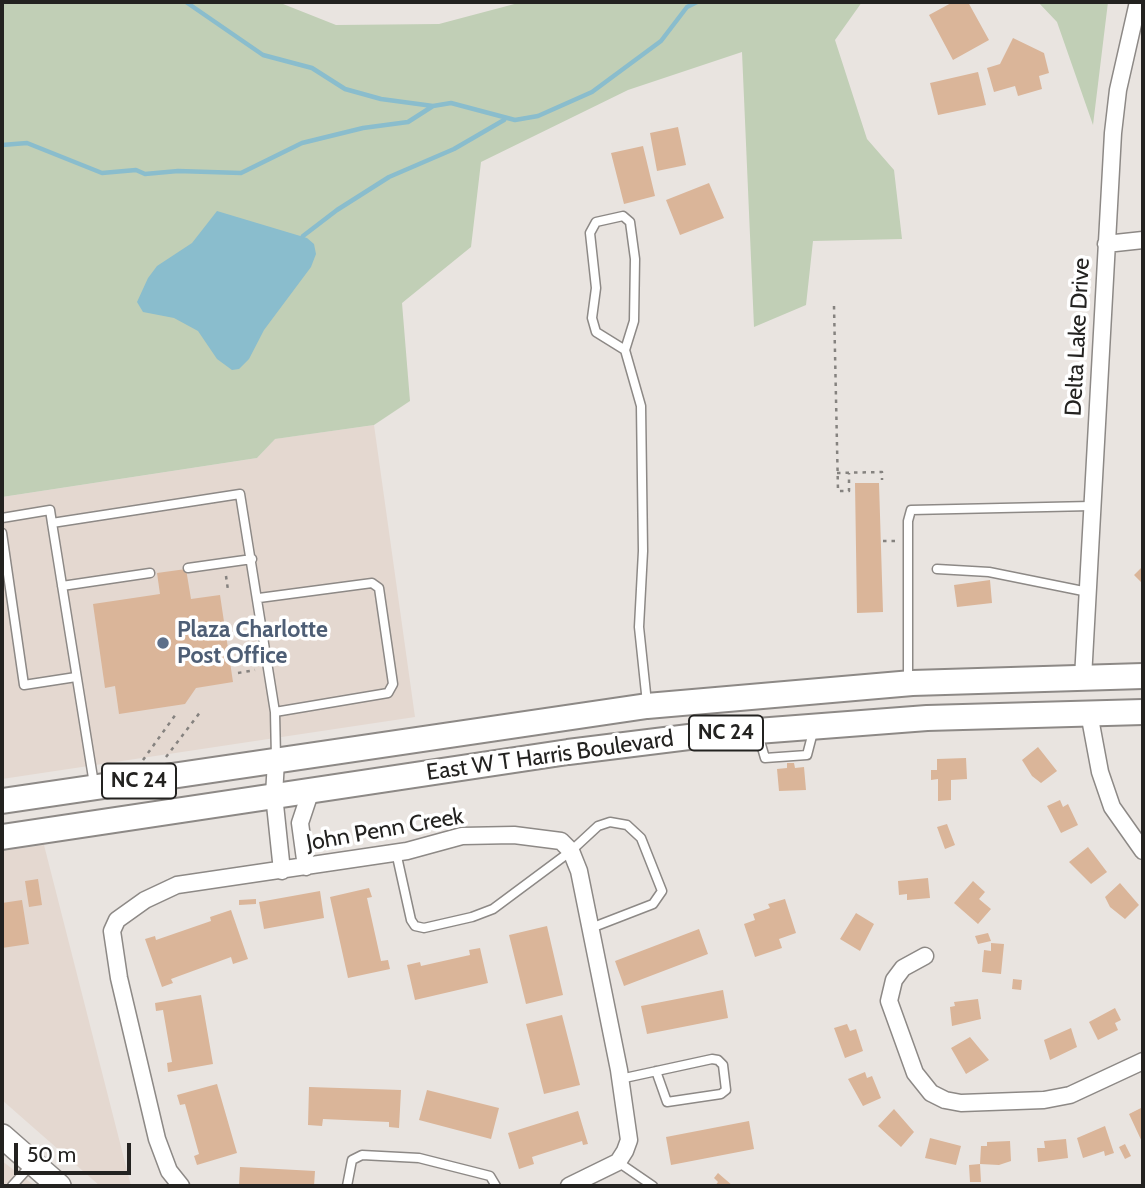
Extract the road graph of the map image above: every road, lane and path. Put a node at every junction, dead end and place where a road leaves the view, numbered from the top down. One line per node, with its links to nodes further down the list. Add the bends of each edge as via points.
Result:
1 (1138, 2): 3 (street, Delta Lake Drive, via 1118,90)
2 (1143, 240): 3 (street)
3 (1106, 244): 9 (street, Delta Lake Drive)
4 (834, 306): 6 (path)
5 (625, 350): 5 (lane, via 596,332 590,233 596,222 623,216 630,222 635,259 634,321); 29 (lane, via 641,407 639,627)
6 (837, 473): 7 (path); 7 (path, via 838,491 849,491)
7 (849, 473): 8 (path, via 882,472)
8 (882, 480)
9 (1091, 506): 20 (street, Delta Lake Drive); 27 (lane, via 911,510)
10 (2, 518): 11 (lane, via 50,510)
11 (52, 523): 13 (lane, via 240,494); 18 (lane)
12 (2, 533): 25 (lane, via 24,685)
13 (252, 559): 14 (lane); 21 (lane)
14 (224, 563): 15 (lane); 19 (path)
15 (188, 568)
16 (937, 569): 20 (lane, via 989,572)
17 (150, 573): 18 (lane)
18 (62, 586): 25 (lane)
19 (228, 590)
20 (1088, 592): 26 (street, Delta Lake Drive)
21 (259, 598): 22 (lane); 31 (lane, via 372,583 379,588 393,684 388,692)
22 (269, 668): 23 (path); 31 (lane)
23 (238, 673)
24 (1143, 676): 26 (main road, East W T Harris Boulevard / NC 24)
25 (76, 677): 39 (lane)
26 (1083, 678): 27 (main road, East W T Harris Boulevard / NC 24); 35 (main road, via 1070,693)
27 (908, 683): 29 (main road, East W T Harris Boulevard / NC 24)
28 (1143, 684): 33 (main road)
29 (647, 706): 36 (main road, East W T Harris Boulevard / NC 24)
30 (201, 710): 37 (path)
31 (275, 712): 36 (lane)
32 (1143, 712): 33 (main road, East W T Harris Boulevard / NC 24)
33 (1089, 713): 35 (main road, East W T Harris Boulevard / NC 24); 45 (street, via 1112,807)
34 (176, 714): 38 (path)
35 (992, 716): 40 (main road, East W T Harris Boulevard / NC 24, via 757,730)
36 (276, 761): 39 (main road, East W T Harris Boulevard / NC 24); 41 (street)
37 (162, 762)
38 (138, 766)
39 (94, 787): 42 (main road, East W T Harris Boulevard / NC 24)
40 (311, 790): 41 (main road, East W T Harris Boulevard / NC 24); 47 (street, via 300,823)
41 (274, 795): 43 (main road, East W T Harris Boulevard / NC 24); 48 (street)
42 (2, 801)
43 (2, 837)
44 (571, 851): 46 (street, John Penn Creek, via 561,841 514,835 462,836); 46 (lane, via 493,909 424,928 411,920); 49 (street); 49 (lane, via 598,825 610,821 626,825 641,838 662,891 653,904)
45 (1143, 851)
46 (396, 852): 47 (street, John Penn Creek)
47 (306, 867): 48 (street, John Penn Creek)
48 (282, 871): 59 (street, John Penn Creek, via 177,885 129,910 112,931 157,1139 169,1171)
49 (590, 928): 53 (street)
50 (925, 956): 51 (street, via 903,968 894,980 889,1001 915,1073 931,1093 945,1100 1030,1101 1070,1095)
51 (1143, 1061)
52 (656, 1071): 52 (lane, via 718,1060 723,1065 726,1090 667,1102); 53 (lane)
53 (620, 1079): 56 (street, via 629,1140)
54 (2, 1136): 55 (main road)
55 (33, 1162): 57 (lane); 58 (main road)
56 (618, 1162): 62 (street); 63 (lane)
57 (12, 1186)
58 (59, 1186)
59 (181, 1186)
60 (347, 1186): 61 (lane, via 352,1160 362,1155 419,1158 490,1176)
61 (496, 1186)
62 (569, 1186)
63 (653, 1186)

